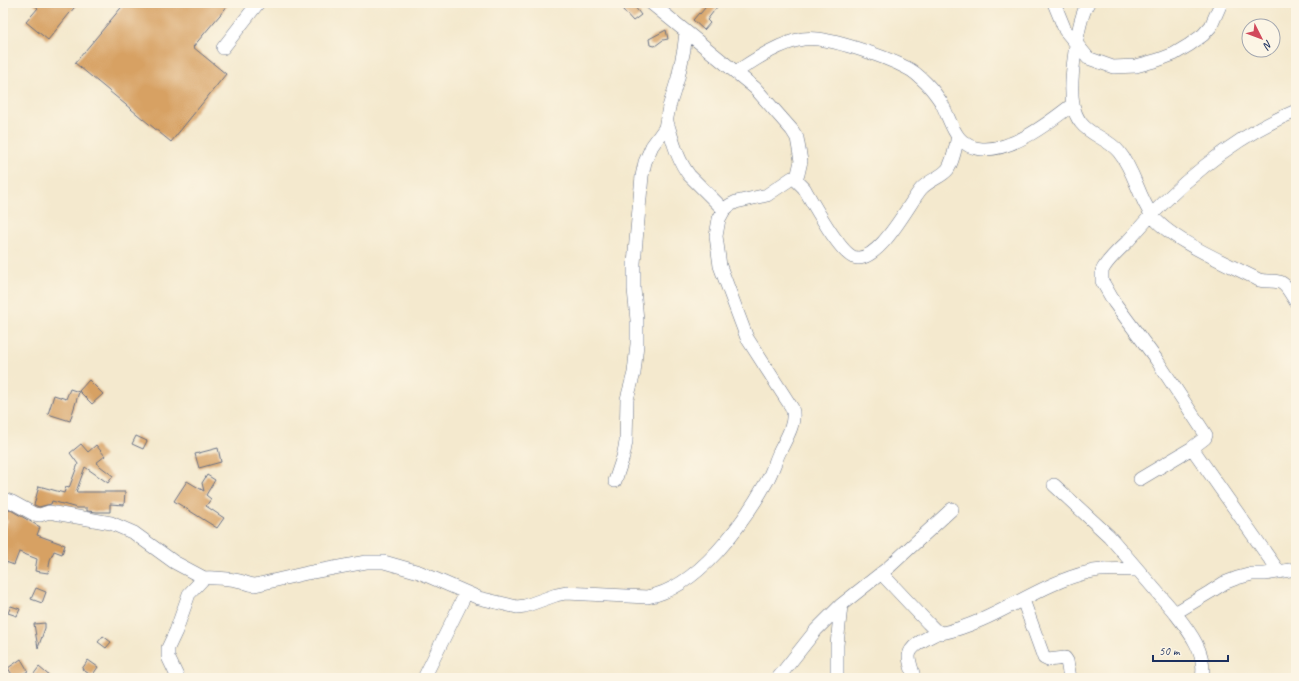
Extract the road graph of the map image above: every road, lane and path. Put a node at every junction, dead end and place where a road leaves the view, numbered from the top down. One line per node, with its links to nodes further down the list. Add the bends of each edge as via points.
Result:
1 (258, 3): 8 (street)
2 (651, 3): 6 (street)
3 (1054, 3): 7 (street, via 1065,30)
4 (1088, 3): 7 (street, via 1079,26)
5 (1221, 3): 7 (street, via 1211,26 1203,35 1174,54 1158,60 1136,66 1113,67 1088,58)
6 (686, 32): 9 (street); 12 (street, via 683,56)
7 (1076, 44): 10 (street)
8 (223, 48)
9 (736, 72): 13 (street, via 758,57 789,42 810,38 837,43 909,68 927,84 941,102); 14 (street, via 755,88 795,134 800,161)
10 (1072, 104): 13 (street, via 1048,123 1008,145 981,149 969,145); 16 (street, via 1087,130 1105,139 1119,151)
11 (1296, 111): 16 (street, via 1278,118 1243,139 1194,174)
12 (667, 122): 15 (street, via 684,169); 21 (street, via 652,146 642,176 634,263 636,358 627,399 626,442)
13 (958, 137): 14 (street, via 948,169 920,189 889,235 878,248 866,256 854,257 844,249)
14 (796, 180): 15 (street, via 789,179 767,195 736,202)
15 (724, 210): 30 (street, via 719,219 716,236 720,266 747,338 794,414 768,480 755,501 718,551 699,571 674,588 658,595 648,597 566,593 517,607)
16 (1151, 214): 17 (street, via 1159,224 1182,240 1258,280 1277,281); 19 (street, via 1103,268 1102,277 1114,302 1203,429 1205,438)
17 (1291, 287): 18 (street)
18 (1296, 302)
19 (1192, 448): 20 (street); 27 (street)
20 (1140, 479)
21 (615, 481)
22 (1054, 485): 26 (street, via 1109,536)
23 (3, 499): 29 (street, via 34,514 49,512 111,522 134,533 174,562)
24 (952, 509): 28 (street)
25 (1296, 569): 27 (street)
26 (1138, 570): 31 (street, via 1083,573); 33 (street)
27 (1280, 572): 33 (street, via 1252,574 1224,582)
28 (881, 573): 32 (street); 34 (street)
29 (204, 578): 30 (street, via 236,580 255,585 366,562 384,562 419,572); 35 (street, via 189,594 168,648 168,657)
30 (466, 593): 36 (street)
31 (1023, 600): 34 (street, via 989,618 948,632); 40 (street, via 1044,658 1065,658)
32 (841, 605): 37 (street, via 816,630); 38 (street)
33 (1175, 613): 41 (street, via 1193,637 1199,650 1204,672)
34 (939, 632): 39 (street, via 911,650)
35 (178, 678)
36 (424, 678)
37 (778, 678)
38 (837, 678)
39 (914, 678)
40 (1070, 678)
41 (1202, 678)

